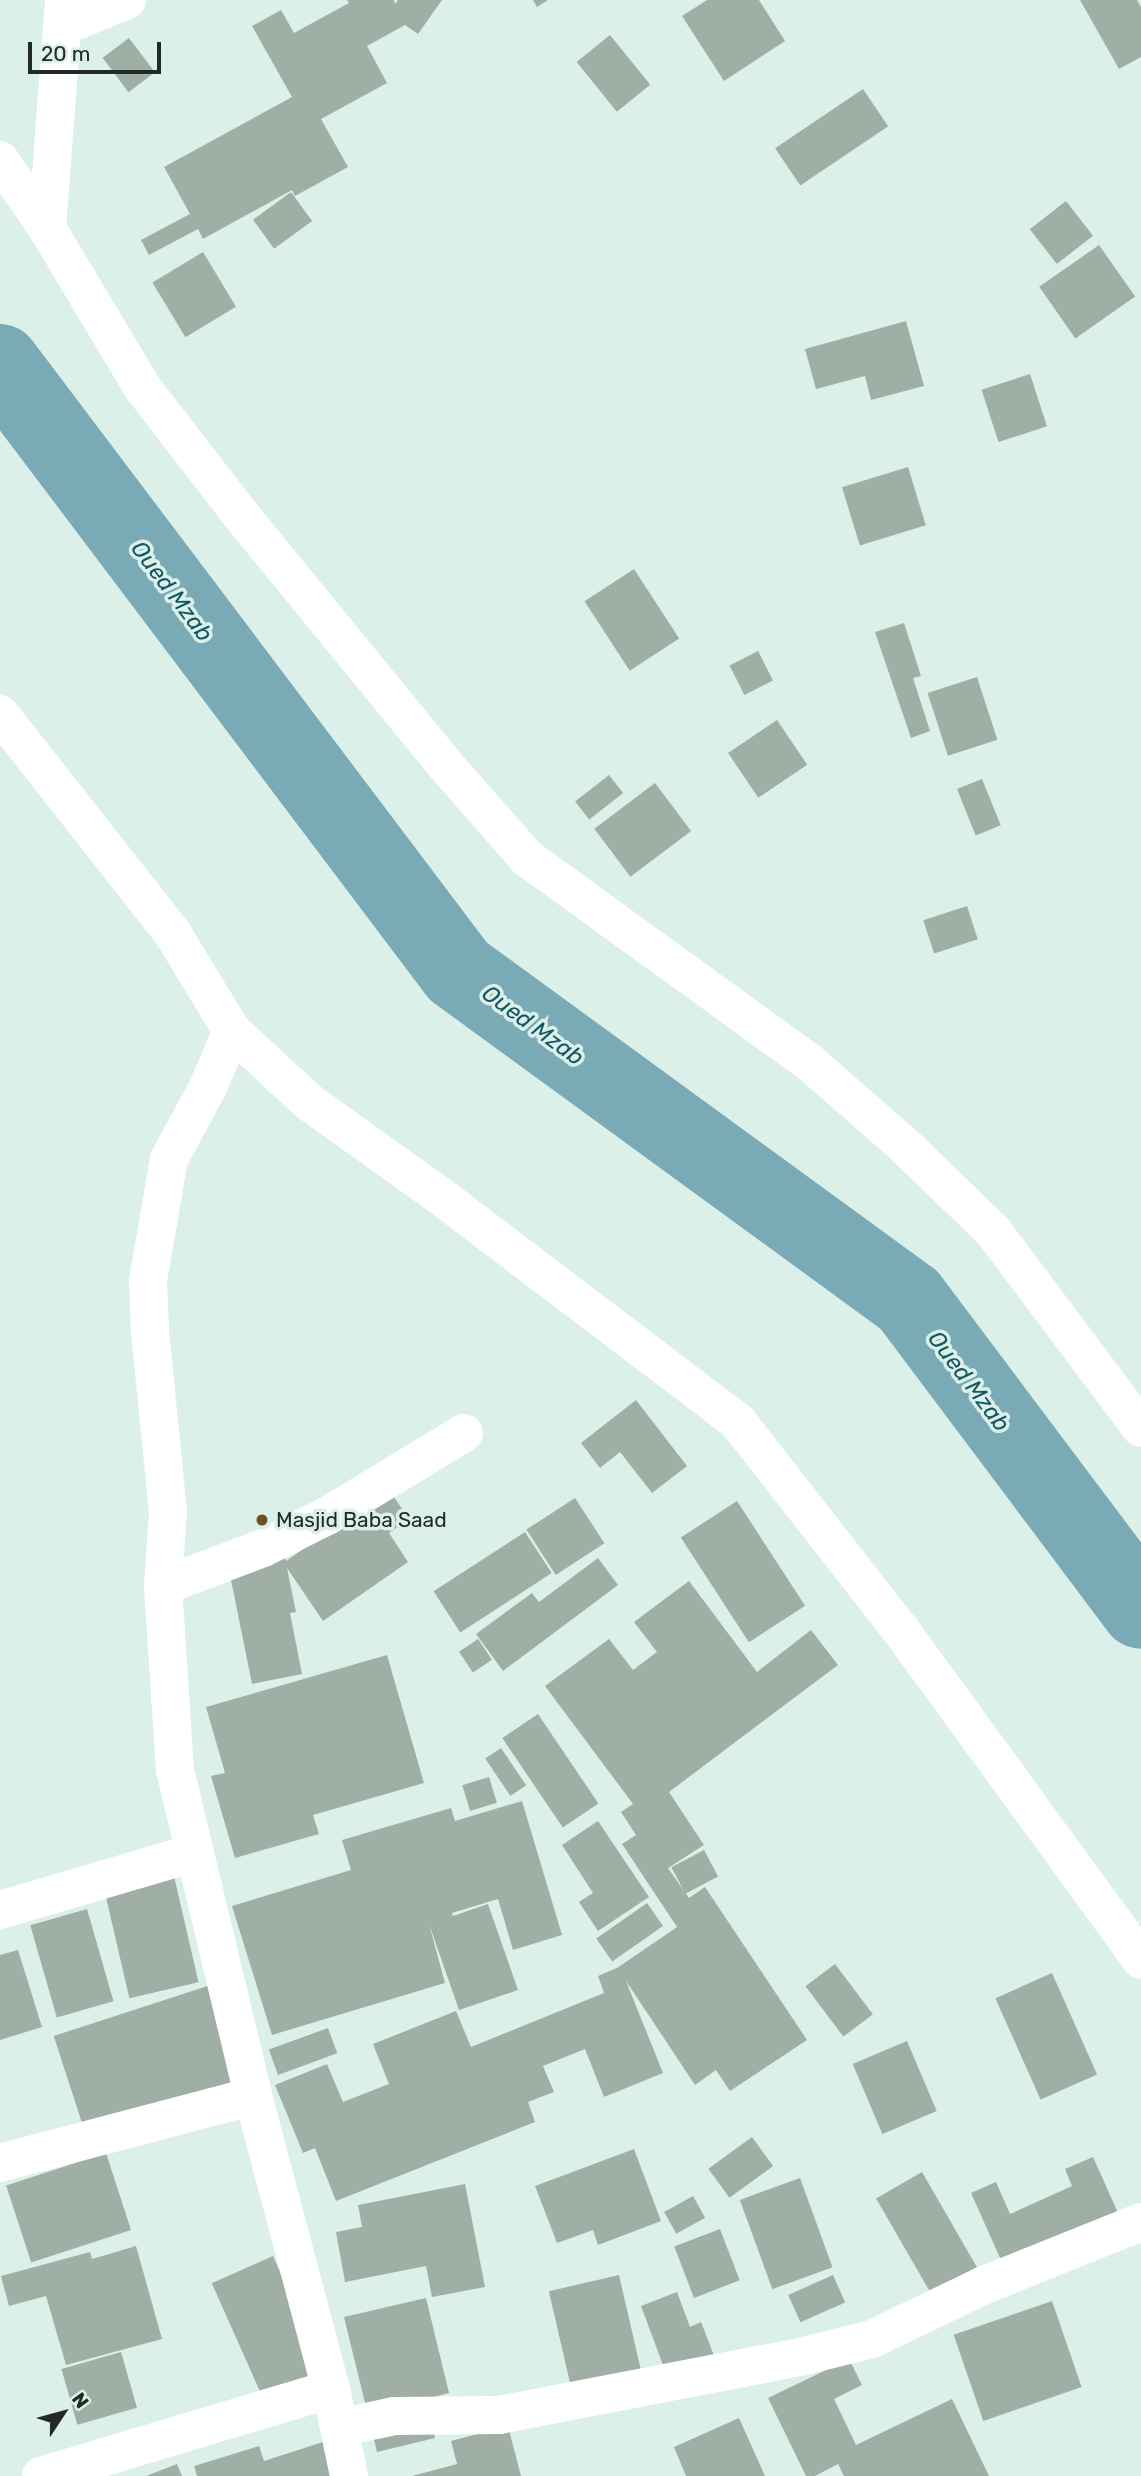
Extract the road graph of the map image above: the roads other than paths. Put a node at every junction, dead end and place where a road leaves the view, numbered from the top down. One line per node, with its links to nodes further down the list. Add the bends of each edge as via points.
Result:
1 (127, 0): 2 (street)
2 (64, 13): 4 (street)
3 (0, 160): 4 (street)
4 (47, 228): 7 (street, via 142,387 240,514 527,858 809,1062 906,1147 993,1231)
5 (0, 715): 6 (street, via 173,934)
6 (232, 1031): 9 (street, via 169,1159 148,1280 168,1512); 12 (street, via 309,1102 738,1422 900,1629)
7 (1141, 1428)
8 (464, 1433): 9 (street, via 327,1516 263,1548)
9 (163, 1586): 10 (street, via 175,1770)
10 (194, 1853): 11 (street); 13 (street)
11 (0, 1910)
12 (1141, 1959)
13 (253, 2096): 14 (street); 16 (street)
14 (0, 2163)
15 (1141, 2222): 17 (street, via 982,2286 872,2339 499,2415 394,2416)
16 (331, 2389): 17 (street); 18 (street)
17 (339, 2428): 19 (street)
18 (41, 2476)
19 (349, 2476)

